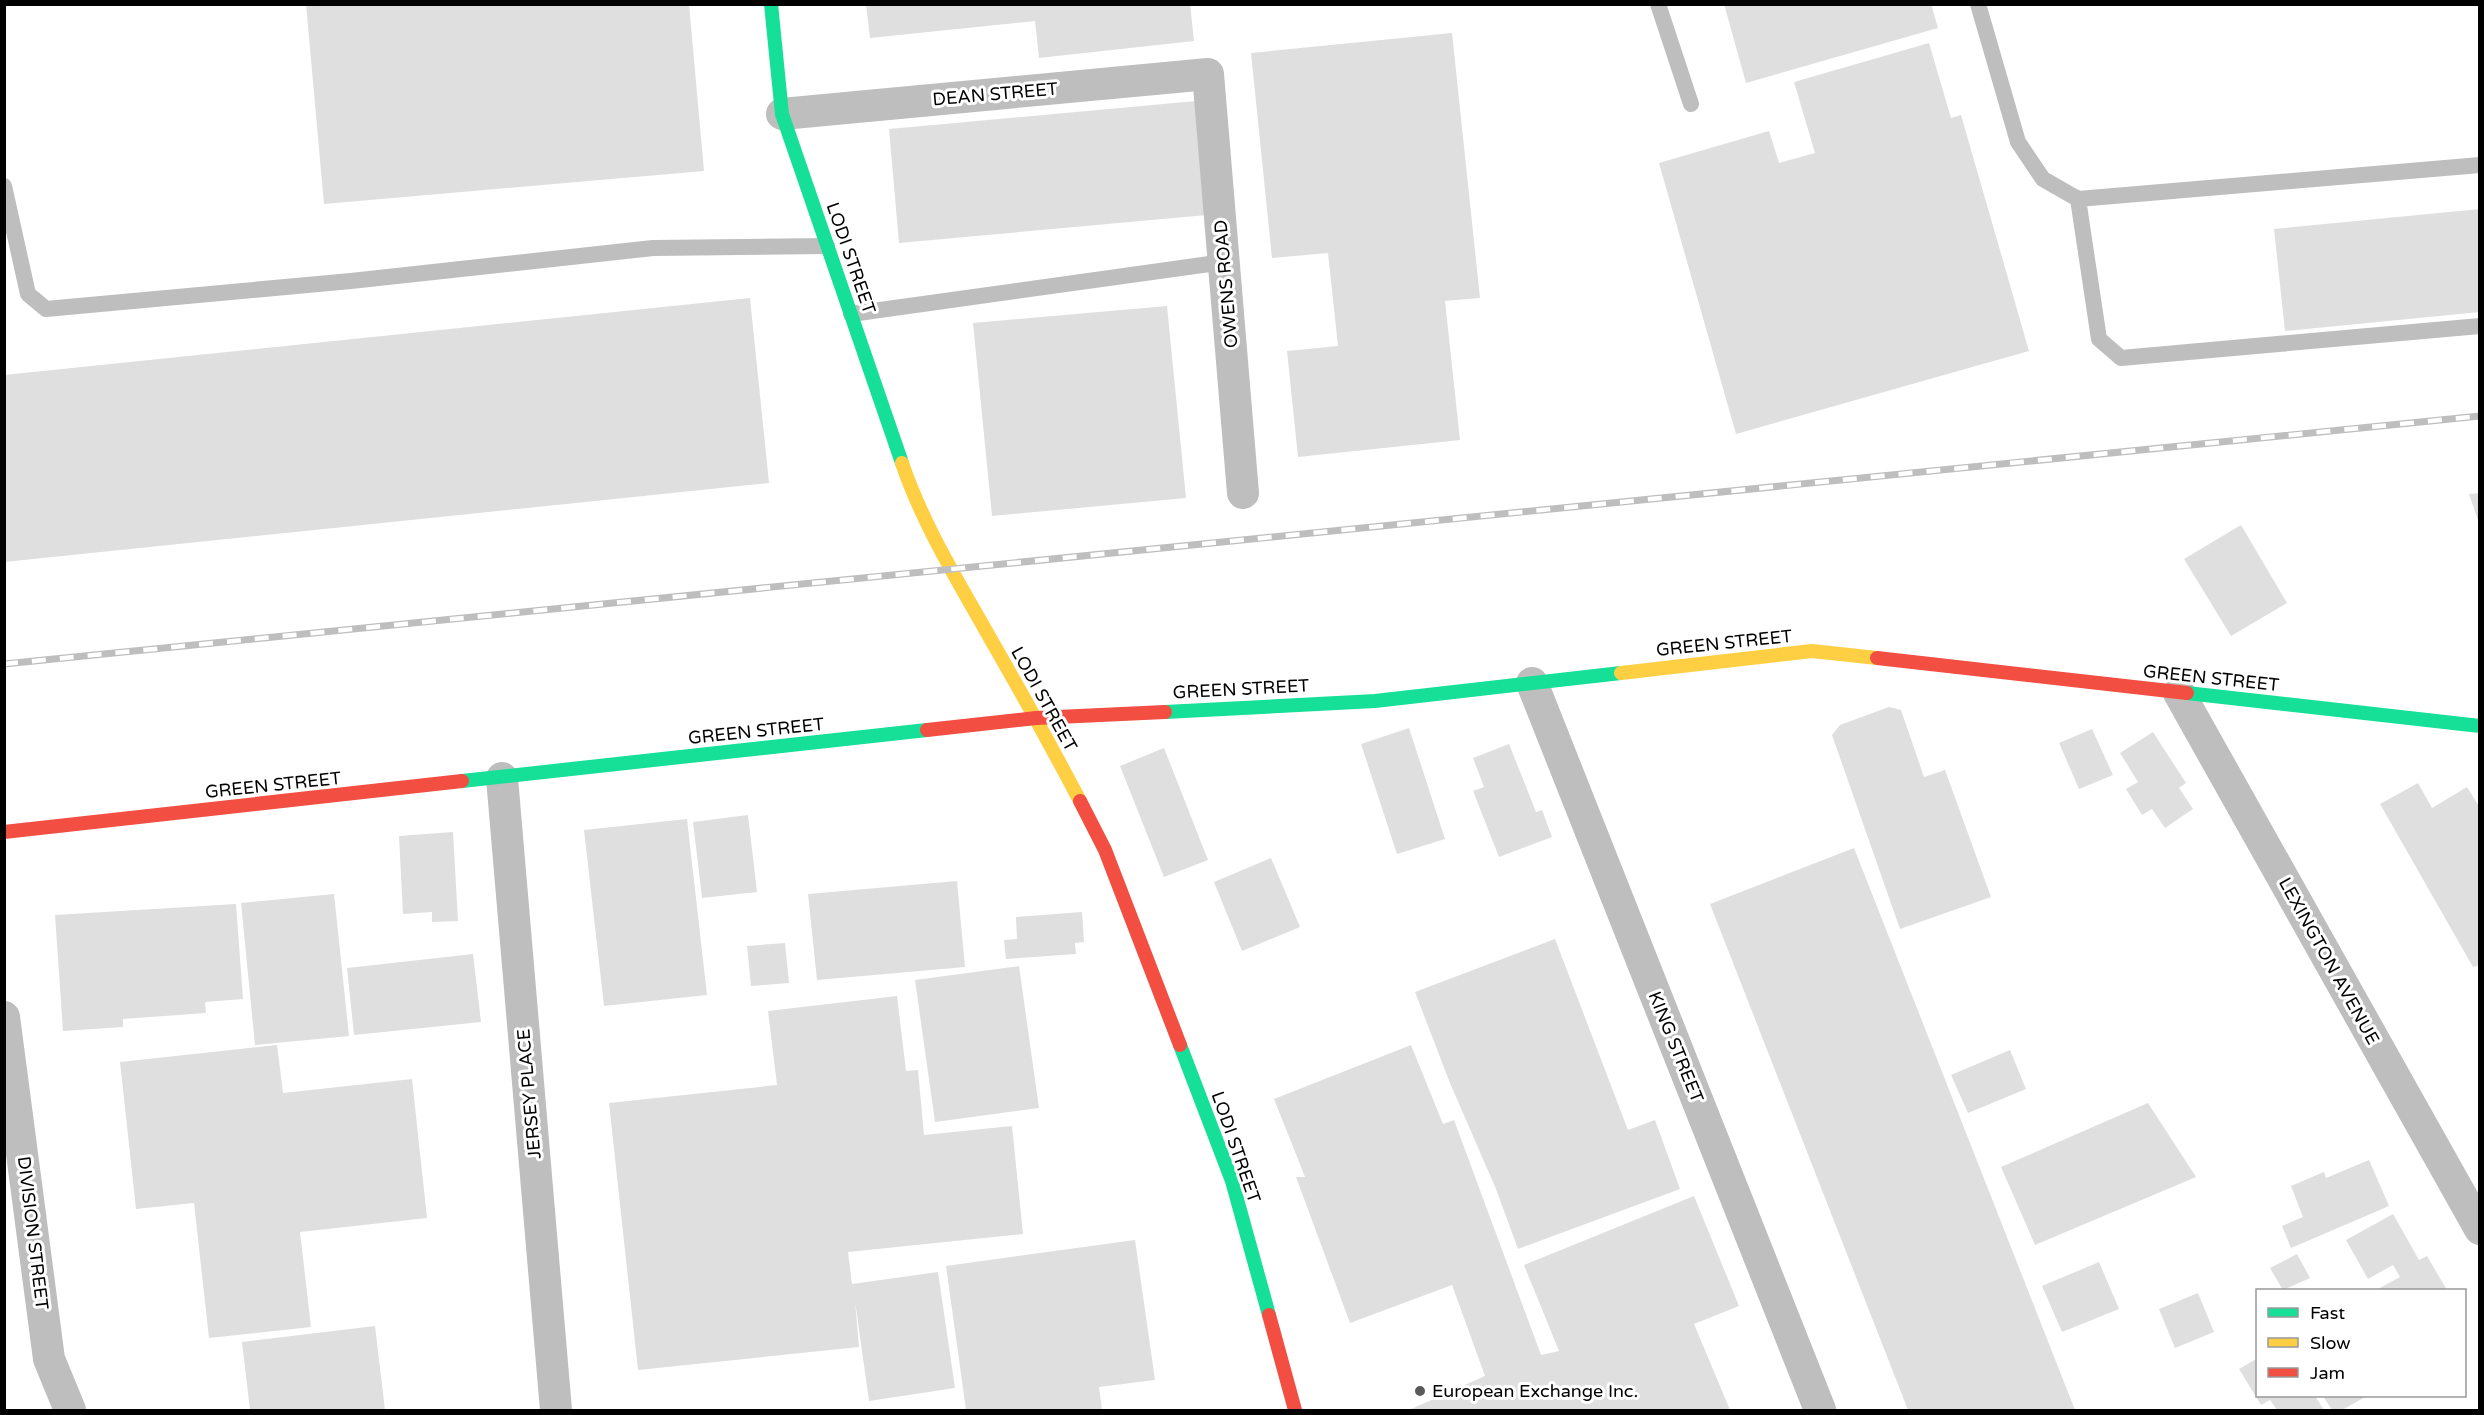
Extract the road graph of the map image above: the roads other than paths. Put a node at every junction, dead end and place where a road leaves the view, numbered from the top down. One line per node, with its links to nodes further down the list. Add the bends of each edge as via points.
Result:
1 (771, 4): 6 (street, LODI STREET)
2 (1658, 4): 5 (lane)
3 (1978, 4): 9 (lane, via 2018,142 2043,179)
4 (1208, 74): 6 (street, DEAN STREET); 11 (street, OWENS ROAD)
5 (1691, 104)
6 (782, 114): 10 (street, LODI STREET)
7 (2480, 165): 9 (lane)
8 (4, 186): 10 (lane, via 28,294 46,309 340,283 653,248)
9 (2078, 199): 13 (lane, via 2099,339 2121,358)
10 (827, 246): 12 (street, LODI STREET)
11 (1224, 262): 12 (lane); 14 (street, OWENS ROAD)
12 (851, 314): 17 (street, LODI STREET, via 912,492 950,568)
13 (2480, 326)
14 (1243, 493)
15 (1532, 683): 16 (street, GREEN STREET, via 1812,651); 17 (street, GREEN STREET, via 1375,701); 26 (street, KING STREET)
16 (2179, 693): 18 (street, GREEN STREET); 22 (street, LEXINGTON AVENUE)
17 (1036, 718): 19 (street, GREEN STREET); 25 (street, LODI STREET, via 1105,850 1232,1181)
18 (2480, 726)
19 (502, 778): 20 (street, GREEN STREET); 24 (street, JERSEY PLACE)
20 (4, 832)
21 (4, 1017): 23 (street, DIVISION STREET, via 49,1359)
22 (2480, 1229)
23 (70, 1410)
24 (556, 1410)
25 (1295, 1410)
26 (1820, 1410)

